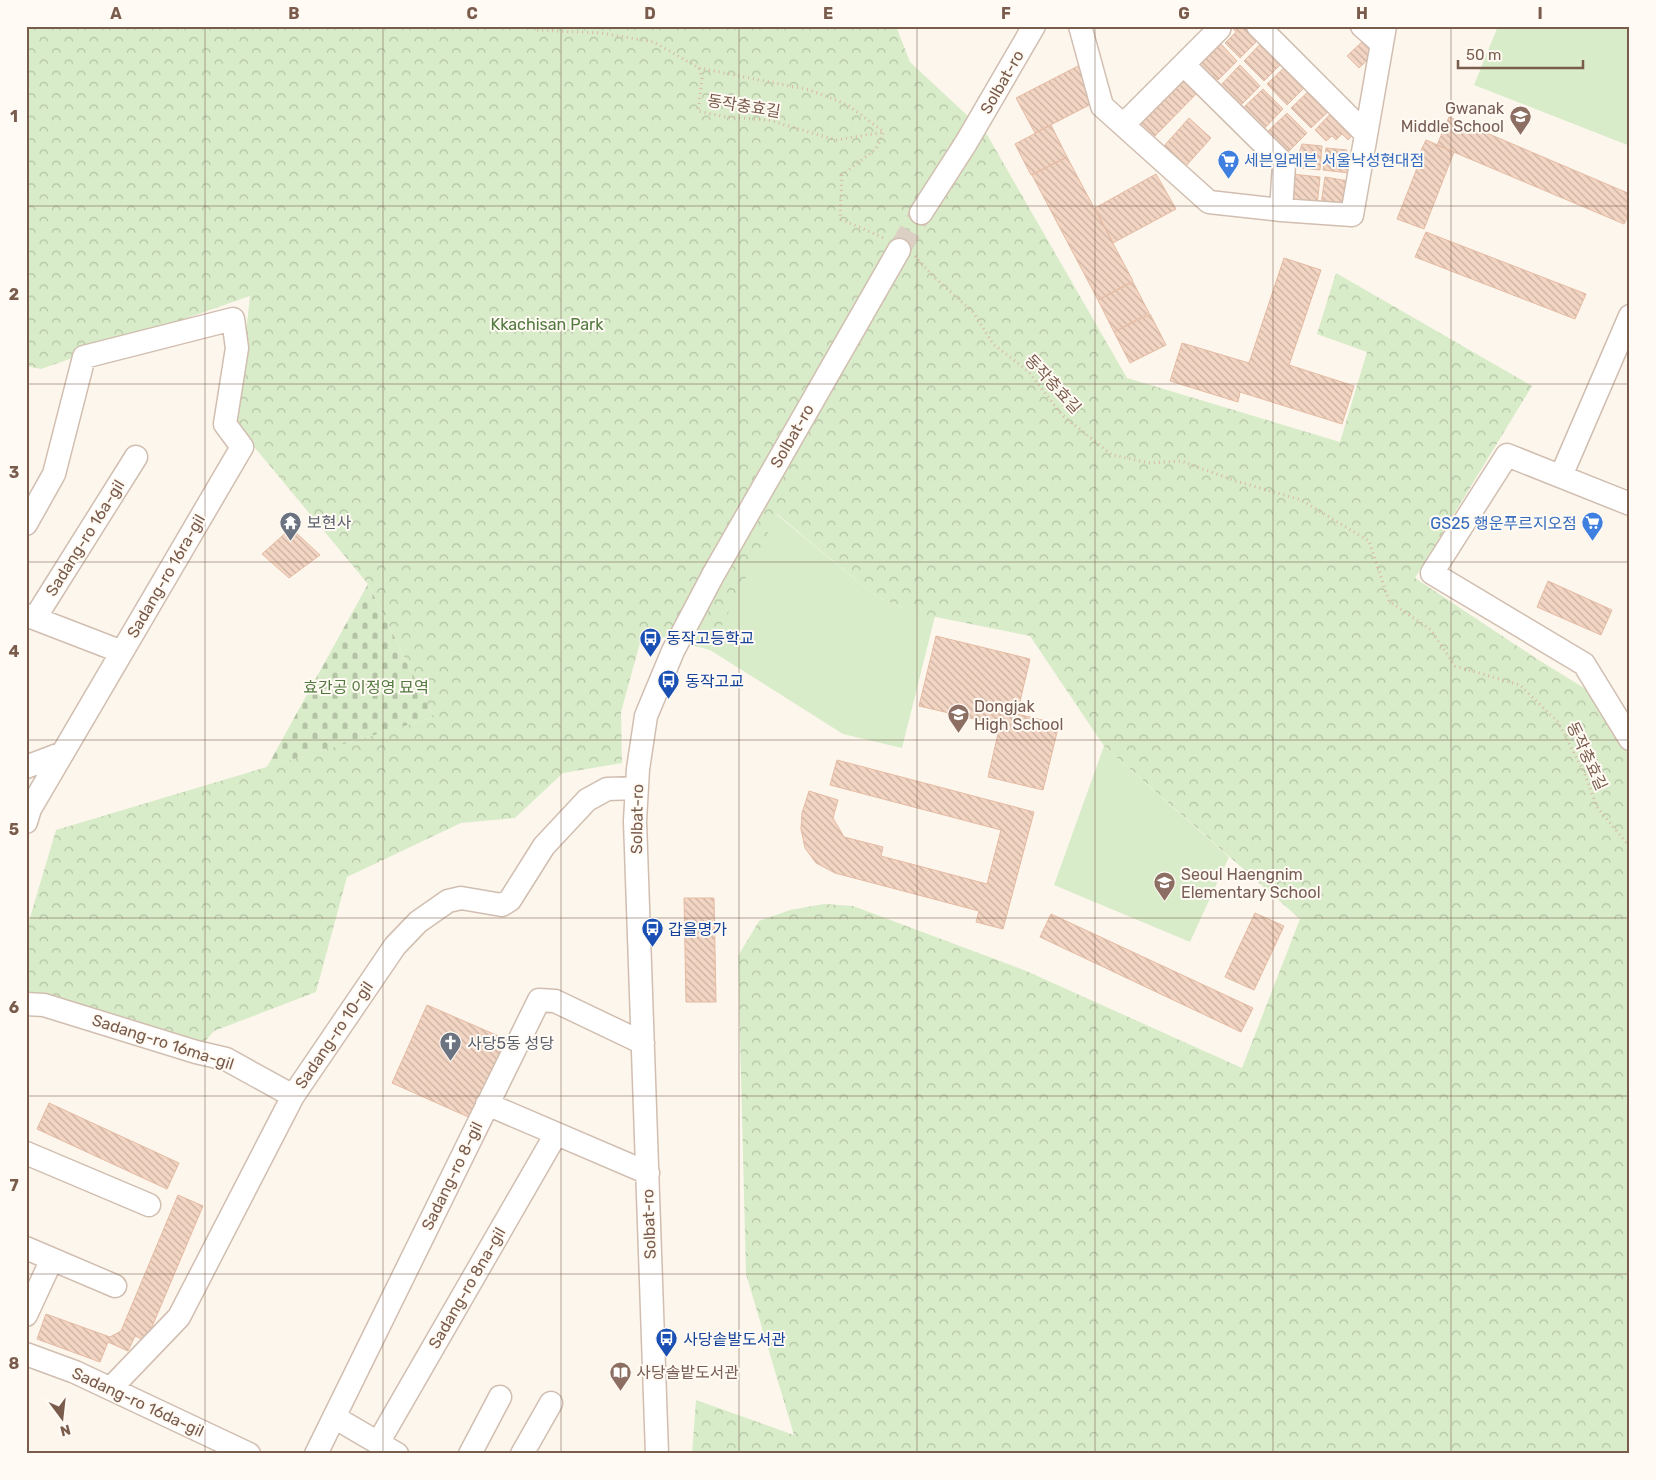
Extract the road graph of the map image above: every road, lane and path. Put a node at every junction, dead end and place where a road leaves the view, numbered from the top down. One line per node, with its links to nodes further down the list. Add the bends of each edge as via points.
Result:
1 (528, 26): 9 (path, via 538,30 601,33 654,42)
2 (1034, 26): 14 (street, Solbat-ro)
3 (1080, 26): 10 (street, via 1102,106)
4 (1220, 26): 8 (street)
5 (1258, 26): 12 (street)
6 (1362, 26): 7 (street)
7 (1383, 35): 12 (street)
8 (1184, 65): 10 (street); 13 (street, via 1284,164)
9 (699, 68): 11 (path, via 810,90 848,105); 11 (path, 동작충효길, via 702,78 698,112 769,120 836,140)
10 (1123, 125): 13 (street, via 1209,202)
11 (884, 132): 15 (path, 동작충효길, via 876,149 842,175 840,219)
12 (1365, 133): 13 (street, via 1352,214)
13 (1281, 210)
14 (921, 213)
15 (900, 248): 26 (street, Solbat-ro, via 673,650 646,716); 28 (path, 동작충효길, via 973,312 993,344 1028,371 1062,415 1112,456 1150,463 1182,461 1301,500 1370,541 1389,601 1431,630 1455,666 1520,684 1558,722 1584,772 1597,807)
16 (1630, 316): 18 (street)
17 (136, 457): 21 (street, Sadang-ro 16a-gil)
18 (1561, 476): 19 (street); 23 (street, via 1507,455 1432,573 1584,664)
19 (1630, 504)
20 (26, 524): 22 (street, Sadang-ro 16ra-gil, via 54,474 84,357 233,319 236,348 225,424 242,447)
21 (30, 617): 22 (street, Sadang-ro 16a-gil)
22 (122, 652): 24 (street, Sadang-ro 16ra-gil)
23 (1630, 739)
24 (63, 753): 25 (street); 27 (street, Sadang-ro 16ra-gil, via 30,809)
25 (26, 767)
26 (637, 788): 30 (street, Solbat-ro, via 635,821); 31 (street, Sadang-ro 10-gil, via 607,789 587,800 544,846 510,900 502,905 461,898 448,901 418,922 395,946)
27 (26, 822)
28 (1630, 847)
29 (26, 1004): 31 (street, Sadang-ro 16ma-gil, via 44,1005 226,1059)
30 (643, 1043): 32 (street, Sadang-ro 8-gil, via 555,1001 539,1000); 35 (street, Solbat-ro)
31 (293, 1096): 42 (street, Sadang-ro 10-gil, via 179,1317)
32 (487, 1104): 33 (street); 45 (street, Sadang-ro 8-gil)
33 (556, 1134): 35 (street); 46 (street, Sadang-ro 8na-gil)
34 (26, 1153): 36 (street)
35 (648, 1173): 51 (street, Solbat-ro)
36 (149, 1205)
37 (26, 1248): 38 (street)
38 (52, 1259): 39 (street); 40 (street)
39 (115, 1286)
40 (26, 1315)
41 (26, 1354): 42 (street, Sadang-ro 16da-gil)
42 (111, 1388): 47 (street, Sadang-ro 16da-gil)
43 (500, 1396): 49 (street)
44 (551, 1403): 50 (street)
45 (334, 1417): 46 (street); 48 (street, Sadang-ro 8-gil)
46 (388, 1448)
47 (249, 1454)
48 (316, 1454)
49 (470, 1454)
50 (522, 1454)
51 (657, 1454)

